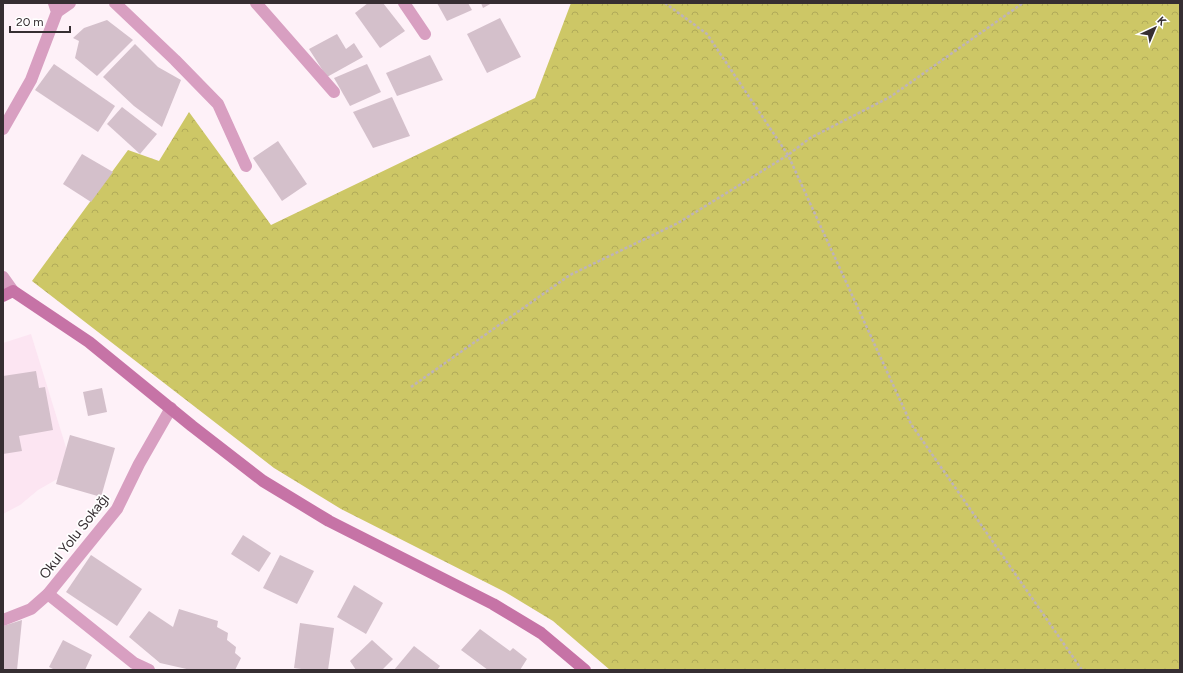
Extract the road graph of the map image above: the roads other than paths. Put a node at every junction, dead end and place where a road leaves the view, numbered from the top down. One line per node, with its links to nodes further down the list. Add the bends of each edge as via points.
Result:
1 (70, 3): 5 (street)
2 (115, 3): 9 (street, via 218,104)
3 (256, 3): 7 (street)
4 (404, 3): 6 (street)
5 (56, 7): 8 (street, via 31,80)
6 (426, 34)
7 (334, 92)
8 (3, 129)
9 (246, 166)
10 (3, 277): 11 (street)
11 (8, 293): 12 (main road, via 89,342)
12 (171, 408): 13 (street, Okul Yolu Sokağı, via 139,464 118,509); 16 (main road, via 262,481 329,521 493,604 542,633)
13 (48, 594): 14 (street, Okul Yolu Sokağı, via 31,609); 15 (street, via 134,663)
14 (3, 620)
15 (149, 670)
16 (585, 670)

